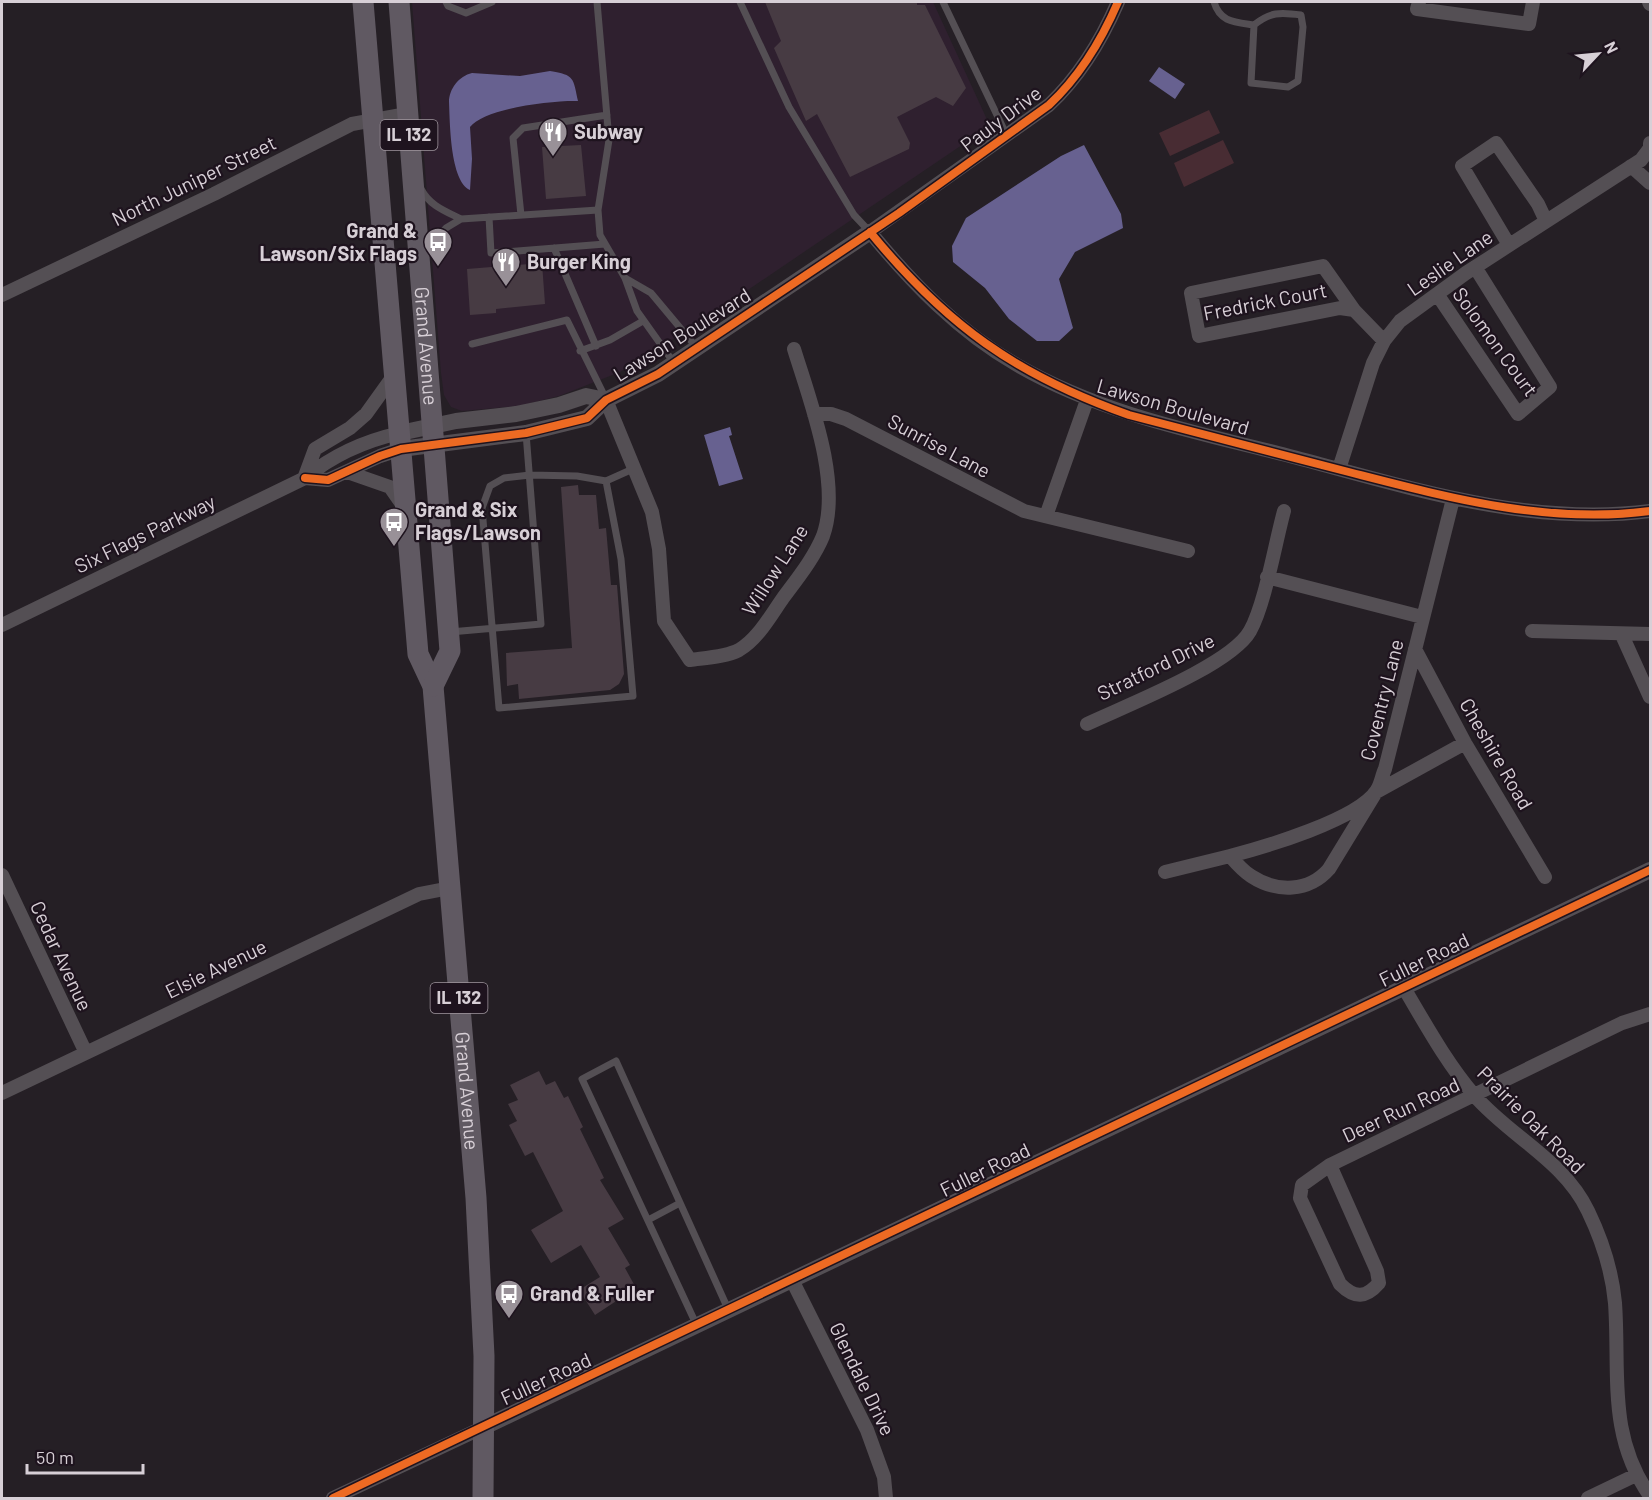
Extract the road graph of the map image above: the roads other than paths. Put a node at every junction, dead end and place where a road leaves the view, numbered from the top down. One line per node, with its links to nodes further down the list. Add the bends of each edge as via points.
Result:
1 (363, 2): 15 (main road, Grand Avenue / IL 132)
2 (399, 2): 13 (main road, Grand Avenue / IL 132)
3 (446, 2): 4 (lane, via 466,13)
4 (492, 2)
5 (597, 2): 14 (lane)
6 (740, 2): 26 (lane, via 789,107 854,215)
7 (943, 2): 16 (lane)
8 (1118, 2): 16 (street, Pauly Drive, via 1088,58 1062,93)
9 (1214, 2): 12 (lane, via 1217,12 1227,21)
10 (1419, 2): 11 (street, via 1417,9 1529,24)
11 (1533, 2)
12 (1254, 26): 12 (lane, via 1266,15 1301,15 1298,81 1288,87 1251,83)
13 (407, 114): 15 (street, North Juniper Street); 19 (main road, Grand Avenue / IL 132)
14 (607, 115): 21 (lane, via 609,140); 22 (lane, via 523,128 513,138)
15 (372, 119): 34 (street, North Juniper Street, via 352,124); 44 (main road, Grand Avenue / IL 132)
16 (1007, 136): 26 (street, Pauly Drive)
17 (1650, 143): 18 (street, Leslie Lane, via 1641,160)
18 (1631, 166): 20 (street); 25 (street, Leslie Lane)
19 (413, 175): 24 (lane, via 427,200); 30 (main road, Grand Avenue / IL 132)
20 (1650, 183)
21 (598, 210): 22 (lane); 27 (lane, via 600,235)
22 (521, 215): 23 (lane)
23 (489, 217): 24 (lane); 29 (lane, via 491,253)
24 (461, 219): 30 (lane, via 446,228)
25 (1546, 221): 28 (street, Leslie Lane); 28 (street, via 1496,143 1462,166)
26 (870, 232): 40 (street, Lawson Boulevard); 46 (street, Lawson Boulevard, via 950,319 1014,364)
27 (605, 244): 29 (lane); 32 (lane)
28 (1509, 245): 31 (street, Leslie Lane)
29 (554, 248): 39 (lane)
30 (420, 259): 49 (main road, Grand Avenue / IL 132)
31 (1474, 267): 33 (street, Leslie Lane); 33 (street, Solomon Court, via 1550,387 1518,414)
32 (625, 278): 36 (lane); 40 (lane, via 651,293)
33 (1437, 294): 37 (street, Leslie Lane, via 1400,321)
34 (2, 295)
35 (1354, 310): 35 (street, Fredrick Court, via 1323,266 1191,293 1199,336 1340,308); 37 (street, Fredrick Court)
36 (644, 321): 39 (lane); 43 (lane)
37 (1384, 340): 52 (street, Leslie Lane)
38 (472, 344): 42 (lane, via 567,320)
39 (596, 346): 42 (lane)
40 (697, 348): 43 (street, Lawson Boulevard)
41 (794, 349): 47 (street, Willow Lane)
42 (580, 351): 45 (lane)
43 (674, 363): 45 (street, Lawson Boulevard)
44 (395, 374): 50 (main road, Grand Avenue / IL 132); 55 (street, via 366,414 315,449)
45 (606, 400): 48 (street, Lawson Boulevard, via 587,418); 49 (street, Lawson Boulevard, via 586,396); 51 (street)
46 (1087, 400): 52 (street, Lawson Boulevard, via 1129,415); 61 (street)
47 (814, 414): 51 (street, Willow Lane, via 827,470 822,538 798,578 738,651 690,660 664,621 656,530); 61 (street, Sunrise Lane, via 846,419 1008,504)
48 (526, 434): 49 (street, Lawson Boulevard); 54 (lane)
49 (434, 435): 50 (street, Lawson Boulevard); 68 (main road, Grand Avenue / IL 132)
50 (401, 441): 53 (street, Six Flags Parkway); 55 (street, Six Flags Parkway, via 372,440 325,462); 58 (main road, Grand Avenue / IL 132)
51 (635, 468): 56 (lane)
52 (1339, 469): 57 (street, Lawson Boulevard)
53 (347, 472): 55 (street, Six Flags Parkway, via 328,480); 58 (street, via 390,488)
54 (530, 475): 56 (lane); 66 (lane, via 504,478 490,486 482,508); 66 (lane, via 541,624)
55 (305, 478): 65 (street, Six Flags Parkway)
56 (606, 481): 66 (lane, via 621,559 633,696 499,708)
57 (1453, 499): 59 (street, Lawson Boulevard, via 1566,514); 64 (street)
58 (406, 511): 72 (main road, Grand Avenue / IL 132, via 418,654)
59 (1650, 511)
60 (1284, 512): 63 (street, Stratford Drive)
61 (1046, 516): 62 (street, Sunrise Lane)
62 (1188, 551)
63 (1267, 577): 64 (street); 74 (street, Stratford Drive, via 1256,618 1240,646 1215,663)
64 (1422, 617): 71 (street, Coventry Lane)
65 (2, 626)
66 (493, 628): 68 (lane)
67 (1532, 631): 70 (street)
68 (449, 632): 72 (main road, Grand Avenue / IL 132, via 450,651)
69 (1650, 634): 70 (street)
70 (1622, 635): 73 (street)
71 (1414, 649): 75 (street, Cheshire Road); 76 (street, Coventry Lane)
72 (433, 686): 82 (main road, Grand Avenue / IL 132)
73 (1650, 697)
74 (1087, 723)
75 (1465, 743): 76 (street, Coventry Lane); 81 (street, Cheshire Road)
76 (1376, 792): 77 (street, Coventry Lane, via 1351,811 1304,834); 77 (street, Coventry Lane, via 1329,869 1309,886 1298,889 1268,884 1250,876)
77 (1230, 856): 79 (street, Coventry Lane)
78 (1650, 870): 83 (street, Fuller Road)
79 (1165, 872)
80 (2, 875): 85 (street, Cedar Avenue)
81 (1545, 877)
82 (450, 888): 85 (street, Elsie Avenue, via 419,894); 94 (main road, Grand Avenue / IL 132, via 476,1198)
83 (1404, 988): 87 (street, Prairie Oak Road, via 1441,1052); 91 (street, Fuller Road)
84 (1650, 1014): 87 (street, Deer Run Road, via 1622,1023)
85 (86, 1053): 86 (street, Elsie Avenue)
86 (2, 1094)
87 (1475, 1096): 88 (street, Deer Run Road); 95 (street, Prairie Oak Road, via 1546,1158 1578,1194 1603,1243 1615,1302 1622,1440)
88 (1330, 1165): 88 (street, Deer Run Road, via 1377,1271 1379,1283 1370,1294 1349,1293 1340,1284 1300,1198 1302,1185)
89 (680, 1203): 90 (lane); 90 (lane, via 616,1061 582,1079); 92 (lane)
90 (648, 1220): 93 (lane)
91 (792, 1280): 92 (street, Fuller Road); 99 (street, Glendale Drive, via 867,1430 884,1477)
92 (729, 1310): 93 (street, Fuller Road)
93 (697, 1326): 94 (street, Fuller Road)
94 (484, 1427): 97 (street, Fuller Road); 98 (main road, Grand Avenue)
95 (1636, 1475): 96 (street, Prairie Oak Road); 100 (street)
96 (1650, 1496)
97 (333, 1498)
98 (483, 1498)
99 (886, 1498)
100 (1588, 1498)

